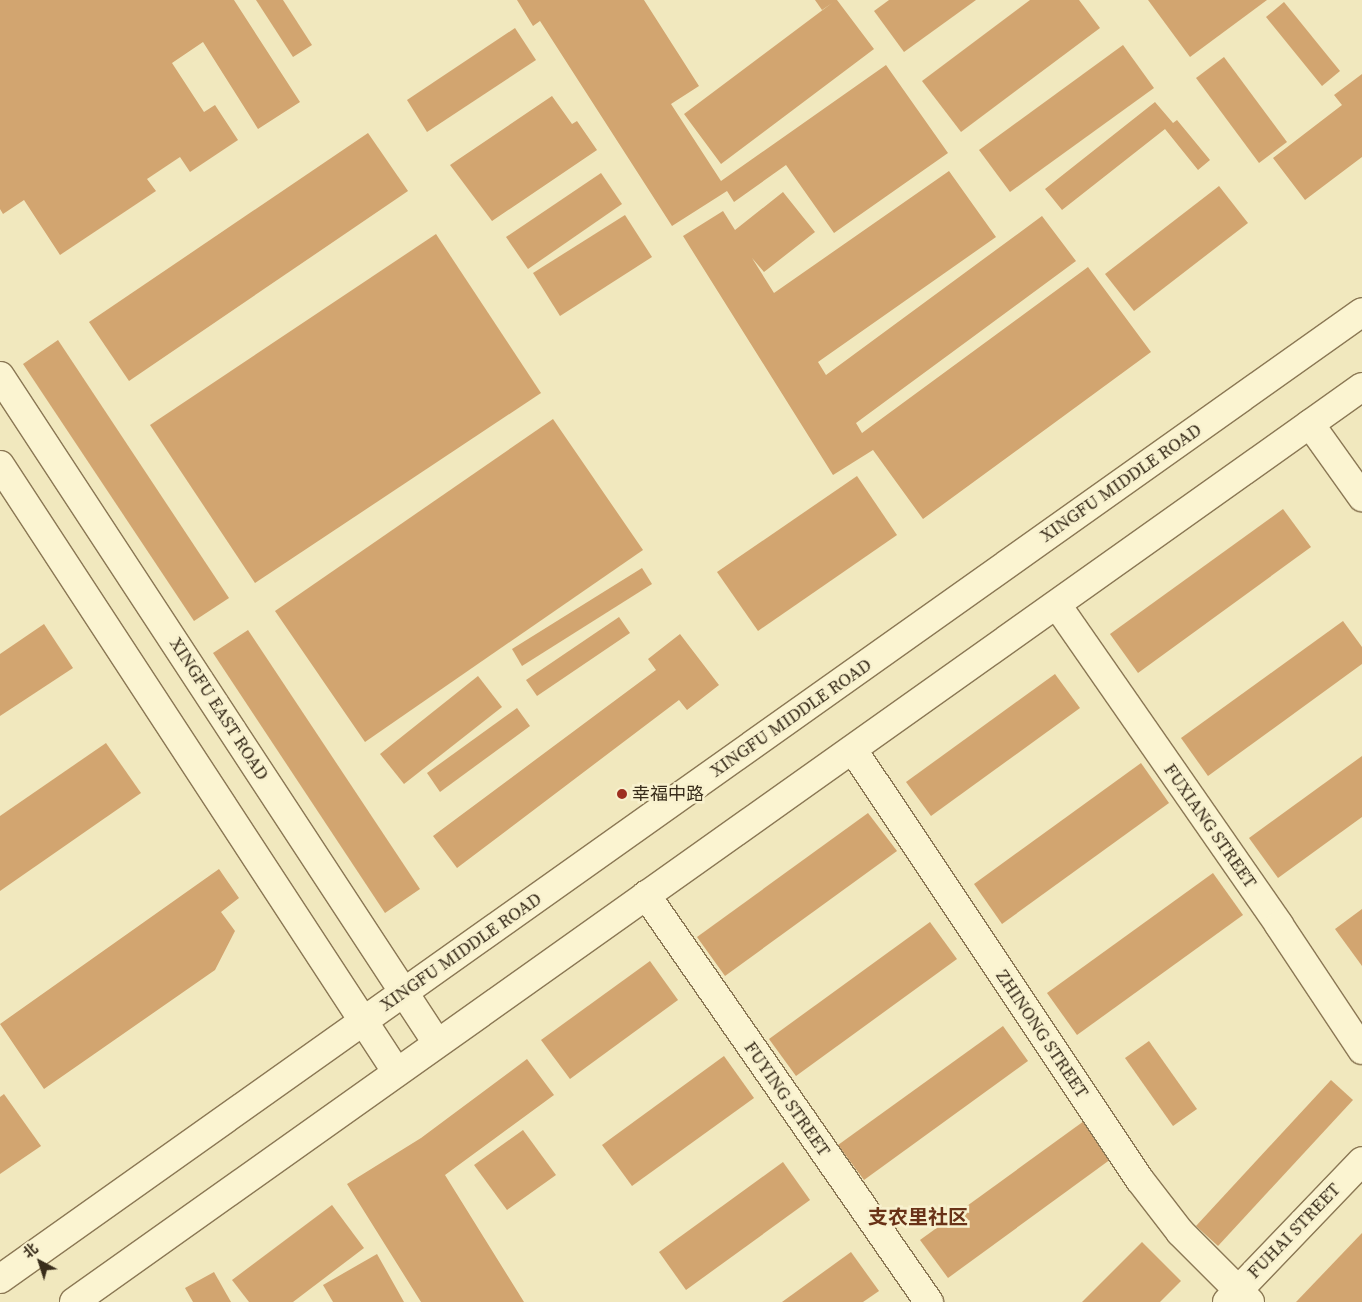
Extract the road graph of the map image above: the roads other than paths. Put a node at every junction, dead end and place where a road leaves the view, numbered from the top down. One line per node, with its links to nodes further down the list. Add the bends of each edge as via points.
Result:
1 (1362, 312): 10 (street, XINGFU MIDDLE ROAD)
2 (0, 376): 10 (street, XINGFU EAST ROAD)
3 (1362, 387): 4 (street)
4 (1310, 424): 6 (street); 7 (street)
5 (0, 465): 11 (street)
6 (1362, 496)
7 (1057, 605): 8 (street); 13 (street, FUXIANG STREET)
8 (853, 750): 9 (street); 17 (street, ZHINONG STREET, via 1140,1180)
9 (646, 895): 12 (street); 19 (street, FUYING STREET)
10 (404, 992): 11 (street, XINGFU MIDDLE ROAD); 12 (street, XINGFU EAST ROAD)
11 (364, 1021): 14 (street); 16 (street, XINGFU MIDDLE ROAD)
12 (437, 1042): 14 (street)
13 (1362, 1050)
14 (396, 1071): 18 (street)
15 (1362, 1161): 17 (street, FUHAI STREET)
16 (0, 1279)
17 (1238, 1298)
18 (74, 1302)
19 (929, 1302)

